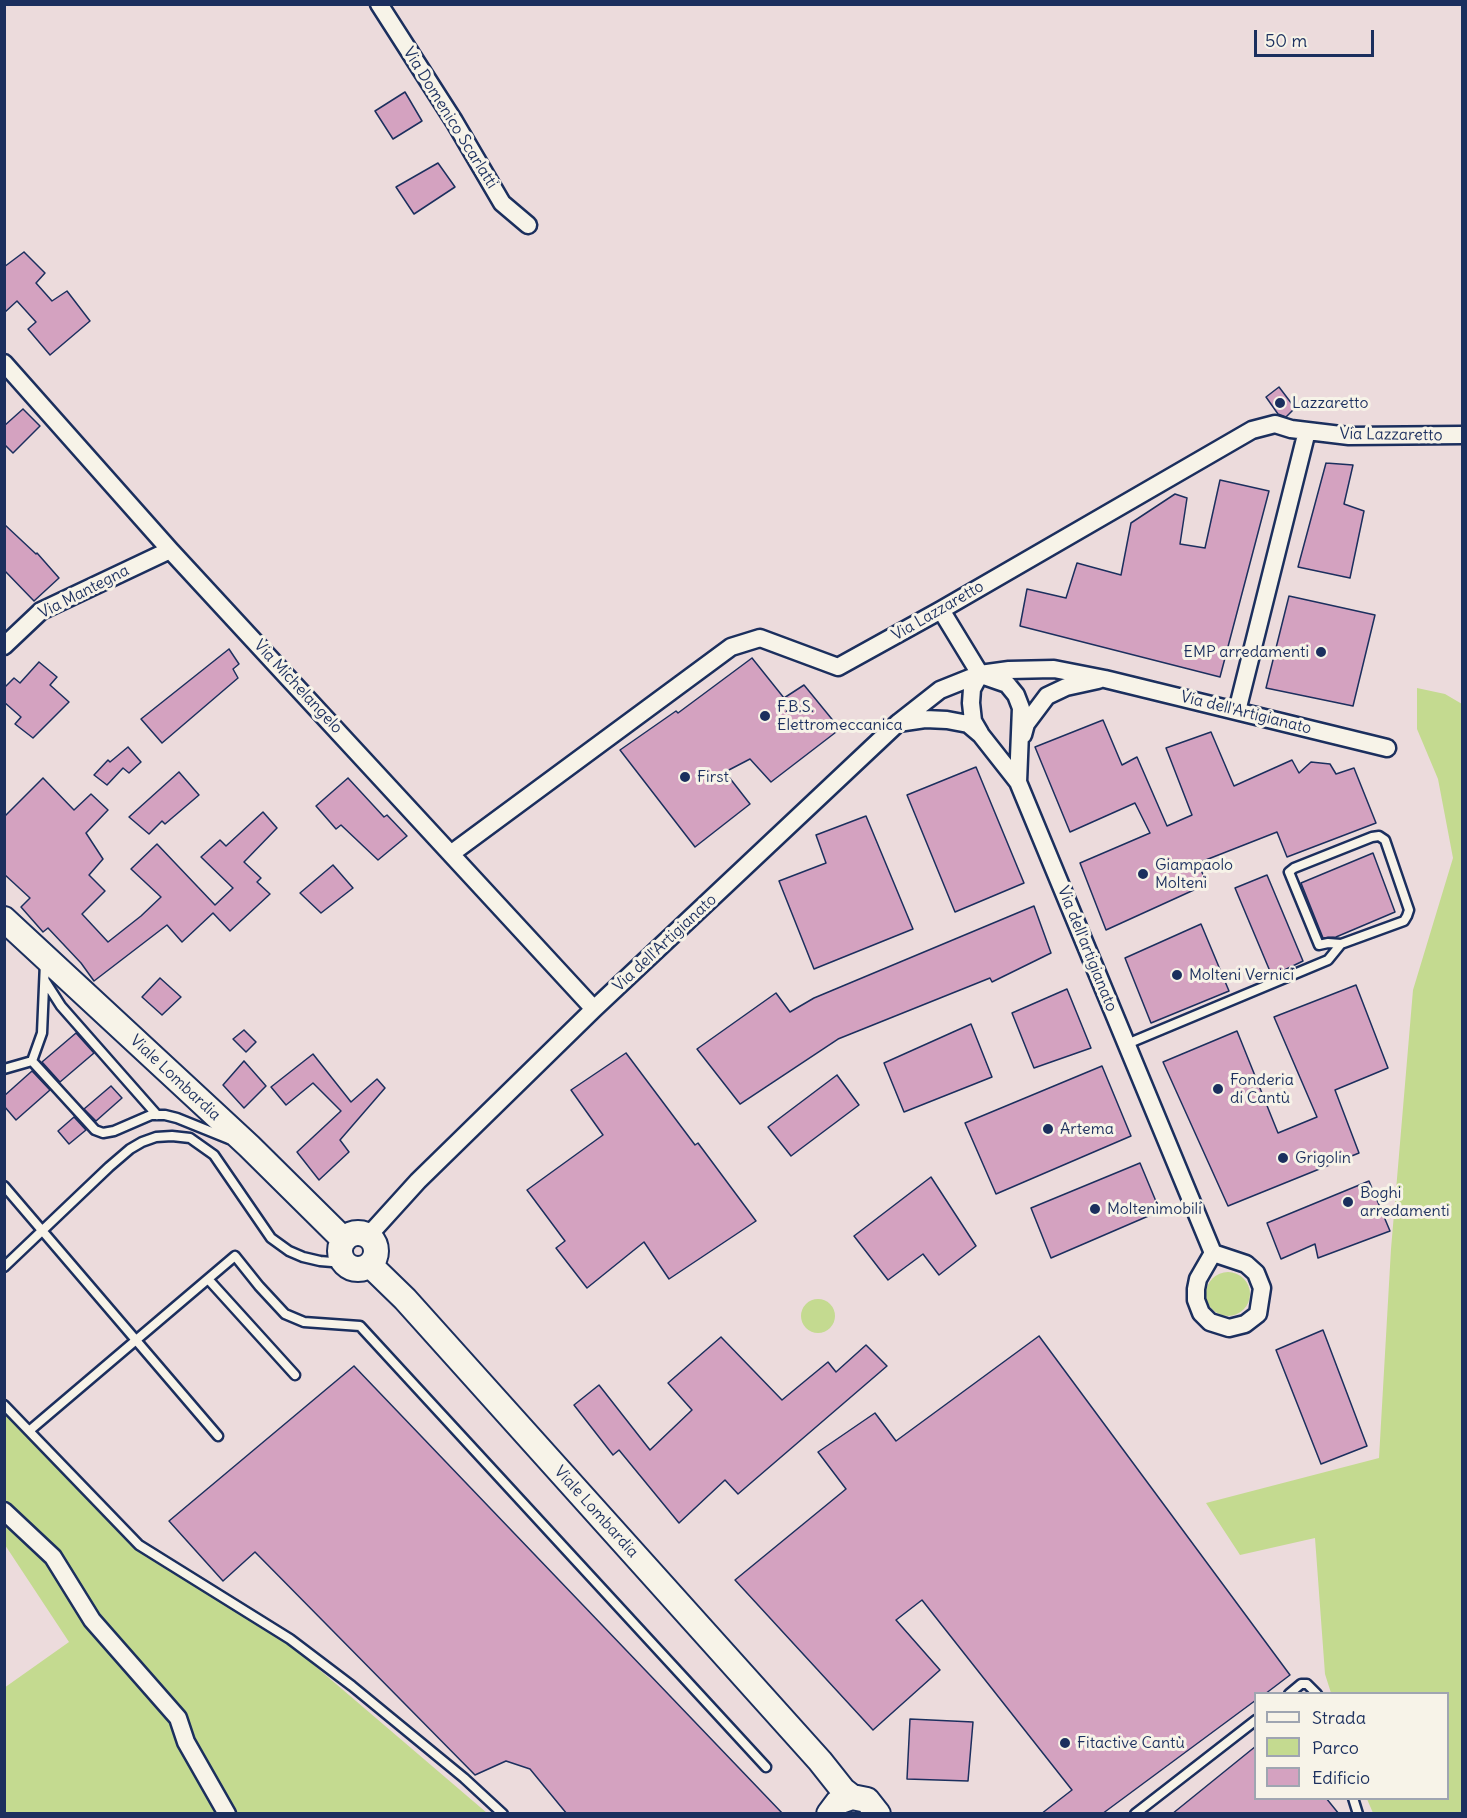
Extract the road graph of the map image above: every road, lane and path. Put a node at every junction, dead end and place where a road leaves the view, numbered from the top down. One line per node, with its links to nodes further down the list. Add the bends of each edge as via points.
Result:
1 (379, 4): 2 (street, Via Domenico Scarlatti, via 502,203)
2 (528, 225)
3 (4, 363): 6 (street, Via Michelangelo)
4 (1307, 431): 5 (street, Via Lazzaretto, via 1349,436); 7 (street, Via Lazzaretto, via 1275,424 1252,429); 11 (street)
5 (1462, 435)
6 (171, 550): 8 (street, Via Mantegna, via 41,611); 17 (street, Via Michelangelo)
7 (941, 610): 9 (street); 17 (street, Via Lazzaretto, via 838,667 760,638 731,647)
8 (6, 640)
9 (980, 674): 10 (street, Via dell'Artigianato, via 1054,669); 12 (street, Via dell'Artigianato, via 940,690); 13 (street, via 972,689 971,703 973,721); 14 (street, Via dell'Artigianato, via 1008,684 1016,695 1021,708)
10 (1106, 679): 11 (street, Via dell'Artigianato); 14 (street, Via dell'Artigianato, via 1066,687 1047,696 1026,724)
11 (1237, 711): 15 (street, Via dell'Artigianato)
12 (898, 723): 13 (street, Via dell'artigianato, via 947,720 968,724); 21 (street, Via dell'Artigianato)
13 (981, 735): 16 (street, Via dell'artigianato)
14 (1020, 747): 16 (street, Via dell'Artigianato)
15 (1387, 748)
16 (1018, 782): 22 (street, Via dell'artigianato)
17 (452, 853): 21 (street, Via Michelangelo)
18 (4, 919): 20 (main road, Viale Lombardia)
19 (1341, 944): 19 (lane, via 1404,921 1407,916 1409,910 1385,840 1379,836 1289,872 1319,945); 22 (lane, via 1328,960)
20 (45, 969): 23 (lane, via 42,1033); 25 (lane, via 61,1006); 26 (main road, Viale Lombardia)
21 (594, 1009): 29 (street, Via dell'Artigianato, via 418,1181)
22 (1127, 1044): 31 (street, Via dell'artigianato)
23 (32, 1061): 24 (lane); 25 (lane, via 95,1130 114,1131)
24 (4, 1069)
25 (157, 1115): 26 (lane, via 177,1118)
26 (249, 1146): 30 (main road, Viale Lombardia)
27 (4, 1186): 28 (lane)
28 (43, 1230): 30 (lane, via 130,1149 156,1137 172,1136 190,1138 214,1155 271,1238 280,1244 303,1257 332,1262); 33 (lane); 35 (lane)
29 (369, 1235): 30 (main road, via 358,1232 347,1236); 32 (main road, via 377,1250)
30 (342, 1248): 32 (main road, via 348,1266)
31 (1213, 1253): 31 (street, via 1198,1279 1196,1300 1210,1322 1229,1328 1245,1324 1258,1314 1261,1303 1262,1288 1256,1274 1246,1264)
32 (370, 1265): 44 (main road, Viale Lombardia, via 405,1299)
33 (4, 1267)
34 (208, 1279): 35 (lane); 36 (lane); 45 (lane, via 236,1256 285,1314 304,1322 360,1326)
35 (136, 1340): 38 (lane); 39 (lane)
36 (295, 1375)
37 (4, 1405): 38 (lane)
38 (29, 1431): 49 (lane, via 139,1545 290,1639 464,1778)
39 (218, 1436)
40 (4, 1510): 48 (street, via 53,1557 92,1620 178,1718 186,1742)
41 (1291, 1692): 42 (lane, via 1300,1684 1307,1684)
42 (1315, 1692)
43 (1254, 1722): 51 (lane)
44 (820, 1761): 46 (main road, Viale Lombardia); 47 (main road, Viale Lombardia, via 829,1787)
45 (766, 1767)
46 (852, 1797): 47 (main road, via 838,1802); 50 (main road, Viale Lombardia, via 867,1800)
47 (830, 1813)
48 (227, 1814)
49 (503, 1814)
50 (878, 1814)
51 (1135, 1814)

